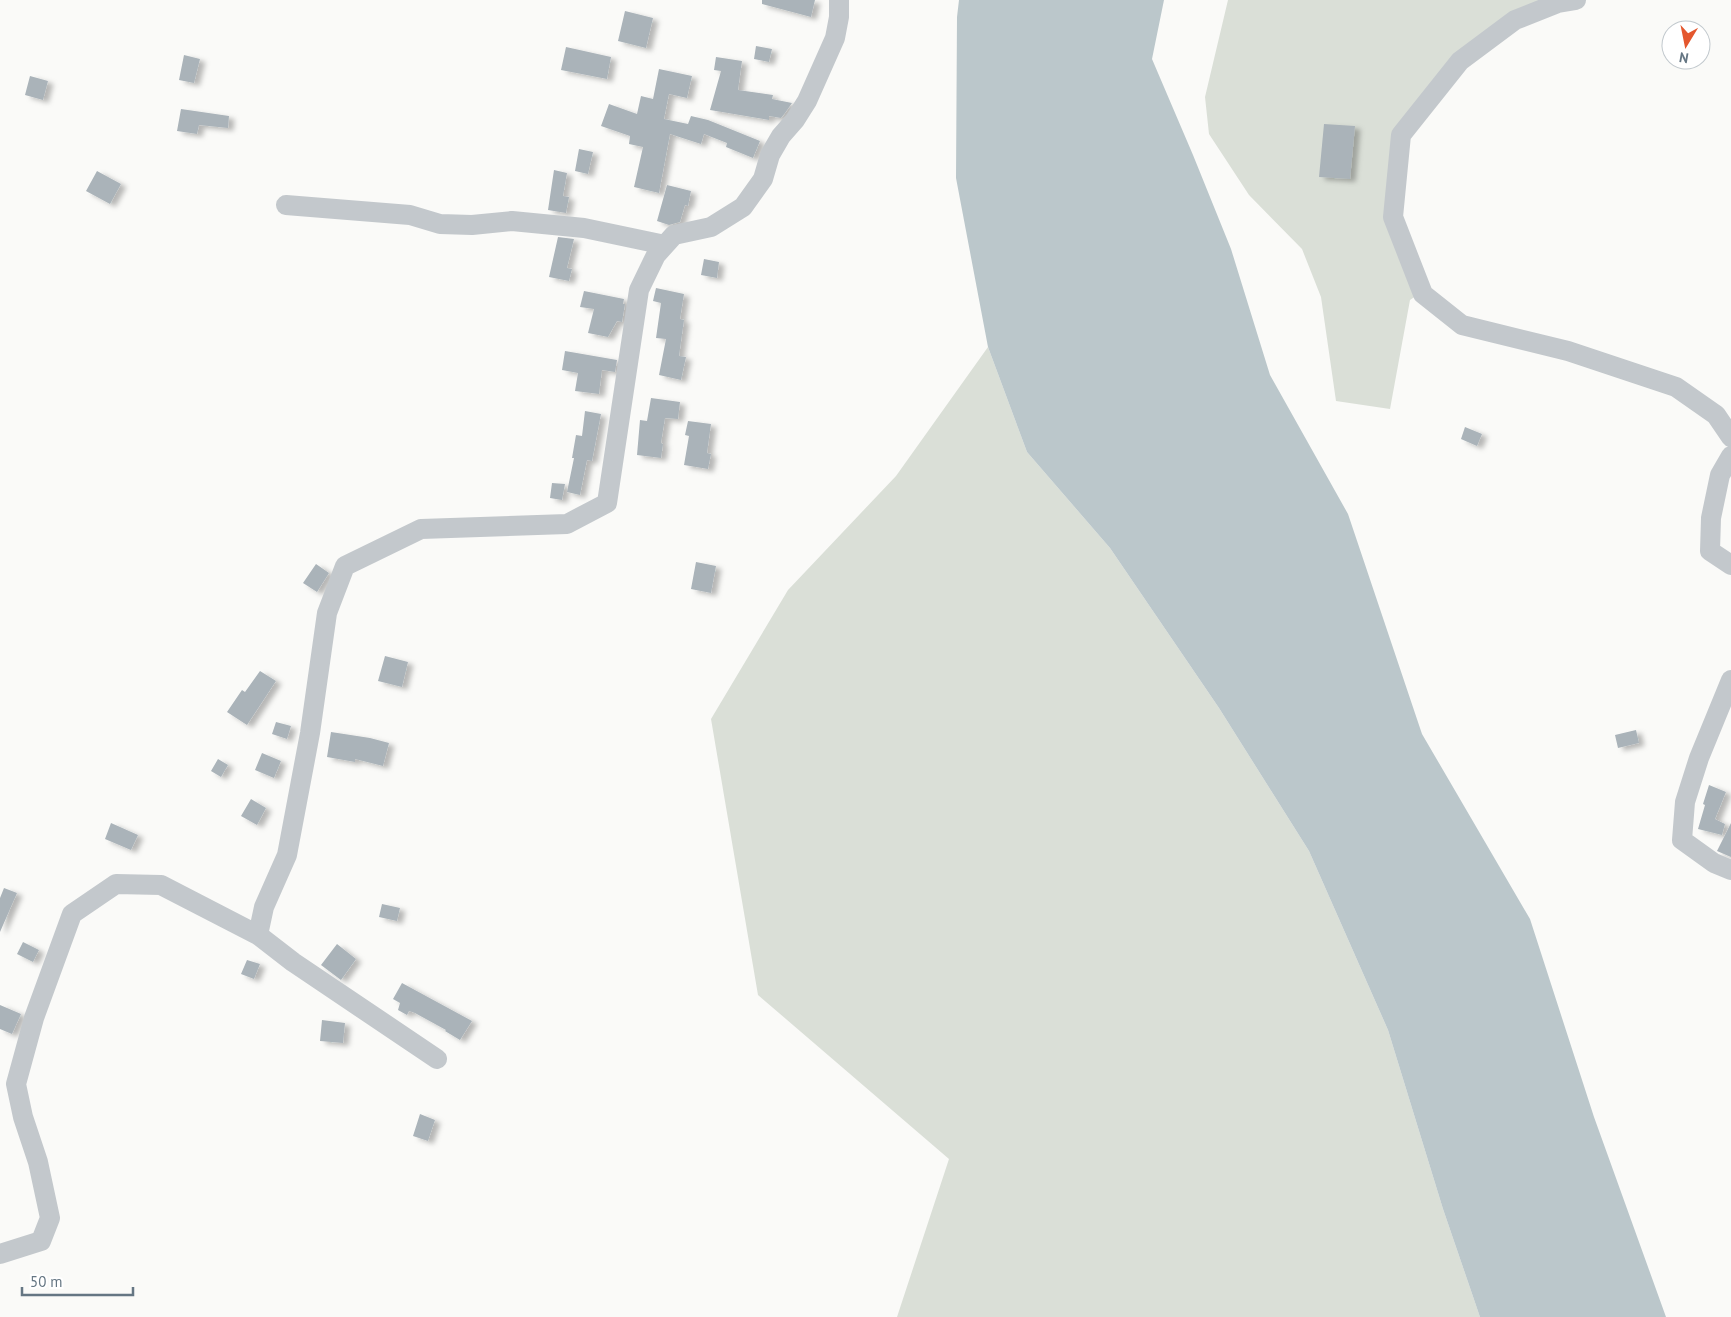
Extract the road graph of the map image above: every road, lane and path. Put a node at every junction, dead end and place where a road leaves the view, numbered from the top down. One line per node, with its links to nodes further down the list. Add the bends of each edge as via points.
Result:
1 (839, 0): 4 (street, via 835,38 815,83 795,120 770,155 763,180 744,207 712,226 674,236)
2 (1576, 0): 5 (street, via 1558,3 1515,20 1460,62 1401,135 1393,217 1423,294 1462,325 1568,351 1676,388 1716,415)
3 (286, 205): 4 (street, via 410,215 440,224 512,221 584,228)
4 (665, 245): 10 (street, via 656,255 639,290 607,503 568,524 421,529 345,566 327,613 310,733 287,856 264,907)
5 (1731, 437)
6 (1731, 456): 7 (street, via 1720,475 1711,518 1710,550)
7 (1731, 565)
8 (1731, 680): 9 (street, via 1685,802 1682,840 1714,863)
9 (1731, 870)
10 (258, 935): 11 (street); 12 (street, via 161,885 116,884 72,914 34,1018 16,1084 50,1218 41,1241)
11 (437, 1059)
12 (0, 1254)

